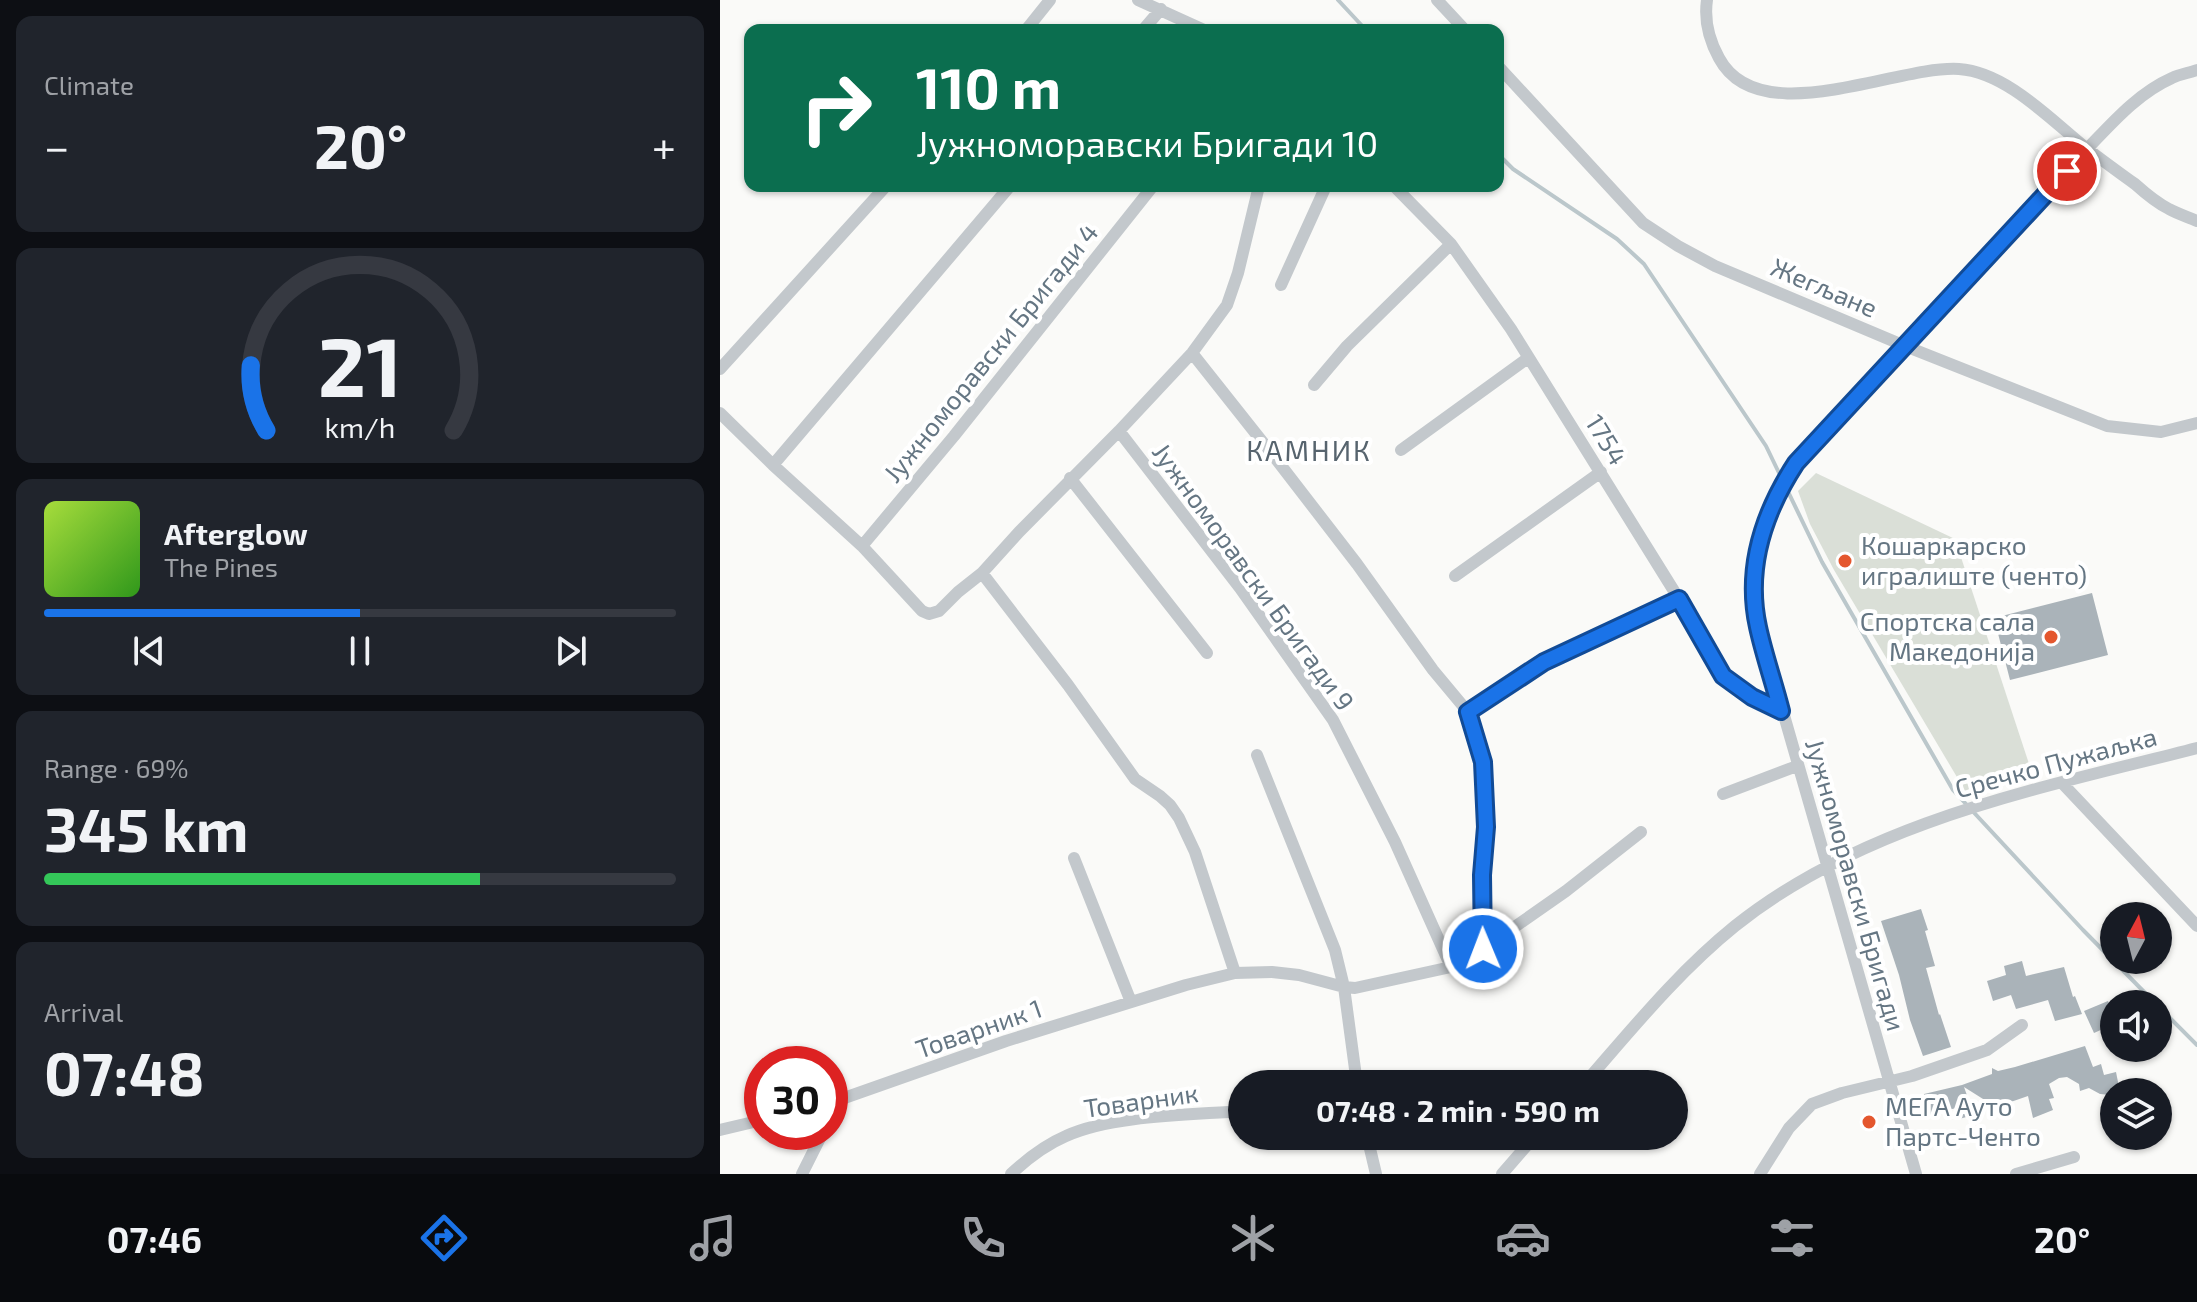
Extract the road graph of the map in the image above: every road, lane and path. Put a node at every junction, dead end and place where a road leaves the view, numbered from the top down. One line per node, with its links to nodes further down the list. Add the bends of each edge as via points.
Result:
1 (1050, 0): 6 (street)
2 (1138, 0): 5 (street)
3 (1437, 0): 9 (street)
4 (1707, 0): 12 (street, via 1707,24 1716,52 1744,84 1780,94 1828,92 1961,69 1998,80)
5 (1161, 9): 7 (street); 8 (street)
6 (1031, 24)
7 (1148, 24)
8 (1192, 24)
9 (1459, 24)
10 (2197, 70): 12 (street, Јужноморавски Бригади, via 2148,91)
11 (1504, 72): 22 (street, Жегљане, via 1643,223 1715,266)
12 (2087, 149): 19 (street, via 2167,209); 22 (street, Јужноморавски Бригади)
13 (881, 192): 25 (street)
14 (1005, 192): 31 (street)
15 (1148, 192): 34 (street, Јужноморавски Бригади 4)
16 (1258, 192): 23 (street, via 1227,305)
17 (1323, 192): 21 (street)
18 (1400, 192): 20 (street, 1754)
19 (2197, 221)
20 (1451, 244): 24 (street, 1754); 26 (street)
21 (1281, 285)
22 (1905, 346): 28 (street, Жегљане, via 2107,426 2161,432); 39 (street, Јужноморавски Бригади, via 1796,463 1762,530 1753,586)
23 (1192, 353): 29 (street); 40 (street)
24 (1528, 358): 30 (street); 32 (street, 1754)
25 (720, 369)
26 (1314, 385)
27 (720, 413): 31 (street)
28 (2197, 423)
29 (1119, 431): 33 (street); 51 (street, Јужноморавски Бригади 9, via 1333,720)
30 (1401, 450)
31 (773, 465): 34 (street)
32 (1601, 472): 36 (street); 37 (street, 1754)
33 (1070, 478): 35 (street); 38 (street)
34 (862, 546): 35 (street, via 929,614)
35 (982, 573): 52 (street, via 1135,779 1179,818)
36 (1455, 576)
37 (1679, 599): 39 (street, 1754, via 1723,676); 40 (street, via 1544,662)
38 (1207, 653)
39 (1781, 711): 43 (street, Јужноморавски Бригади)
40 (1468, 712): 50 (street, via 1483,762)
41 (2197, 748): 44 (street, Сречко Пужаљка)
42 (1257, 755): 53 (street, via 1335,950)
43 (1797, 766): 45 (street); 48 (street, Јужноморавски Бригади)
44 (2062, 783): 48 (street, Сречко Пужаљка, via 1926,822); 49 (street)
45 (1723, 794)
46 (1641, 832): 50 (street, Товарник 1)
47 (1074, 858): 54 (street)
48 (1828, 867): 57 (street, Сречко Пужаљка, via 1735,926 1680,975); 58 (street, Јужноморавски Бригади)
49 (2197, 926)
50 (1483, 949): 51 (street, Товарник 1)
51 (1451, 967): 53 (street, Товарник 1, via 1367,987)
52 (1235, 973): 53 (street, Товарник 1, via 1299,975); 54 (street, Товарник 1)
53 (1344, 987): 56 (street)
54 (1131, 1002): 59 (street, Товарник 1)
55 (2022, 1025): 58 (street, via 1987,1050)
56 (1355, 1070)
57 (1596, 1070)
58 (1889, 1082): 71 (street, via 1812,1104 1789,1128); 72 (street, Јужноморавски Бригади)
59 (848, 1098)
60 (1228, 1112): 68 (street, Товарник, via 1094,1126 1029,1157)
61 (744, 1124): 62 (street)
62 (720, 1130)
63 (814, 1150): 67 (street)
64 (1370, 1150): 69 (street)
65 (1522, 1150): 70 (street)
66 (2074, 1157): 73 (street)
67 (802, 1174)
68 (1011, 1174)
69 (1376, 1174)
70 (1502, 1174)
71 (1760, 1174)
72 (1916, 1174)
73 (2016, 1174)

